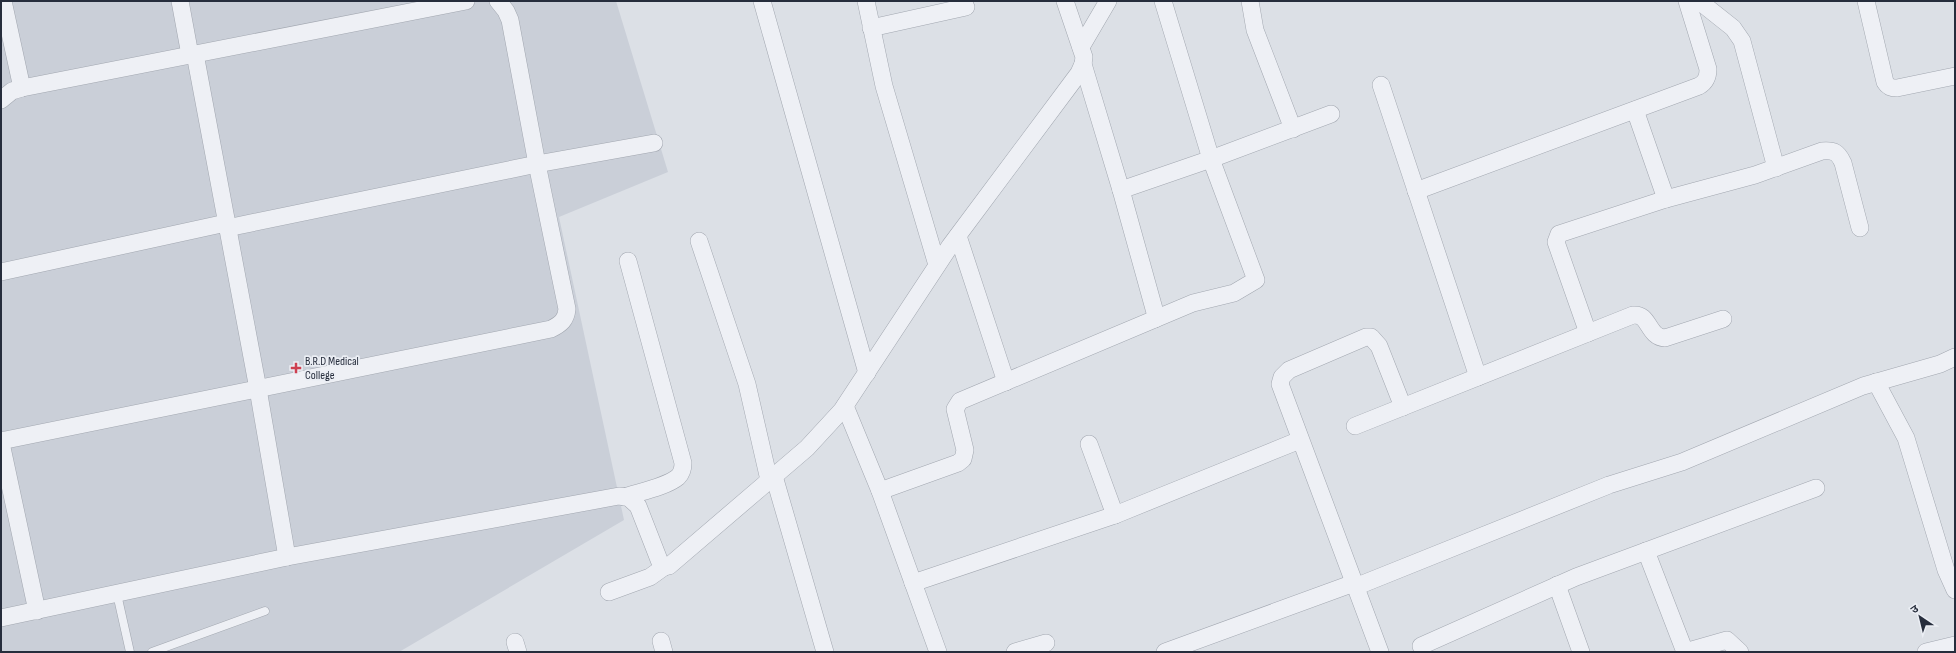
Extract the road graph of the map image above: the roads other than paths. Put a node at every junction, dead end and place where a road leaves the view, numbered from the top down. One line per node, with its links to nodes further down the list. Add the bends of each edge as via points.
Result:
1 (3, 1): 22 (street)
2 (180, 1): 18 (street)
3 (466, 1): 14 (street)
4 (498, 1): 28 (street, via 510,20)
5 (762, 1): 44 (street)
6 (866, 1): 16 (street)
7 (1065, 1): 17 (street)
8 (1108, 1): 17 (street)
9 (1162, 1): 27 (street)
10 (1250, 1): 25 (street, via 1255,30)
11 (1687, 1): 23 (street, via 1708,69 1705,83)
12 (1699, 1): 29 (street, via 1733,28 1742,41)
13 (1866, 1): 20 (street, via 1887,86 1897,88)
14 (447, 3): 18 (street)
15 (966, 7): 16 (street)
16 (872, 28): 38 (street, via 882,79)
17 (1081, 47): 19 (street)
18 (192, 55): 22 (street); 33 (street)
19 (1083, 64): 30 (street); 35 (street)
20 (1955, 76)
21 (1381, 85): 31 (street)
22 (9, 92)
23 (1635, 110): 31 (street); 32 (street)
24 (1331, 114): 25 (street)
25 (1293, 129): 27 (street)
26 (654, 143): 28 (street)
27 (1212, 159): 30 (street); 40 (street, via 1256,280 1234,293 1192,303)
28 (537, 164): 33 (street); 48 (street, via 568,309 566,317 559,325 551,329)
29 (1776, 168): 32 (street); 34 (street, via 1822,151 1832,150 1838,154 1843,163)
30 (1121, 190): 40 (street)
31 (1416, 191): 45 (street)
32 (1666, 199): 42 (street, via 1556,237)
33 (227, 226): 39 (street); 48 (street)
34 (1860, 228)
35 (958, 236): 38 (street); 46 (street)
36 (699, 241): 55 (street, via 747,384)
37 (628, 261): 58 (street, via 683,470 670,482)
38 (937, 265): 44 (street)
39 (1, 272)
40 (1155, 319): 46 (street)
41 (1723, 319): 42 (street, via 1658,338 1639,314)
42 (1588, 333): 45 (street)
43 (1955, 357): 47 (street, via 1940,364)
44 (866, 373): 49 (street)
45 (1478, 377): 50 (street)
46 (1006, 382): 57 (street, via 957,404 956,413 965,450 963,459)
47 (1876, 382): 64 (street, via 1682,462 1609,485); 66 (street, via 1906,438 1946,570)
48 (258, 389): 53 (street); 61 (street)
49 (844, 406): 55 (street, via 807,448); 57 (street)
50 (1402, 407): 51 (street); 52 (street, via 1379,346 1371,337 1366,337 1289,370 1282,377 1282,392)
51 (1355, 426)
52 (1300, 440): 59 (street); 64 (street)
53 (1, 442): 69 (street)
54 (1089, 444): 59 (street)
55 (771, 478): 62 (street, via 673,563); 77 (street)
56 (1816, 488): 60 (street)
57 (880, 491): 63 (street)
58 (624, 497): 61 (street); 62 (street, via 638,506)
59 (1115, 515): 63 (street)
60 (1646, 551): 65 (street); 83 (street)
61 (287, 557): 68 (street)
62 (664, 567): 67 (street, via 650,577)
63 (913, 583): 78 (street)
64 (1354, 585): 80 (street); 81 (street)
65 (1557, 585): 74 (street); 82 (street)
66 (1955, 590)
67 (609, 592)
68 (117, 594): 69 (street); 75 (lane)
69 (37, 611): 71 (street)
70 (265, 611): 76 (lane)
71 (1, 618)
72 (1046, 643): 79 (street)
73 (1955, 645): 85 (street)
74 (1421, 646)
75 (130, 652)
76 (152, 652)
77 (825, 652)
78 (938, 652)
79 (1015, 652)
80 (1165, 652)
81 (1380, 652)
82 (1581, 652)
83 (1685, 652): 84 (street, via 1727,640)
84 (1740, 652)
85 (1926, 652)

